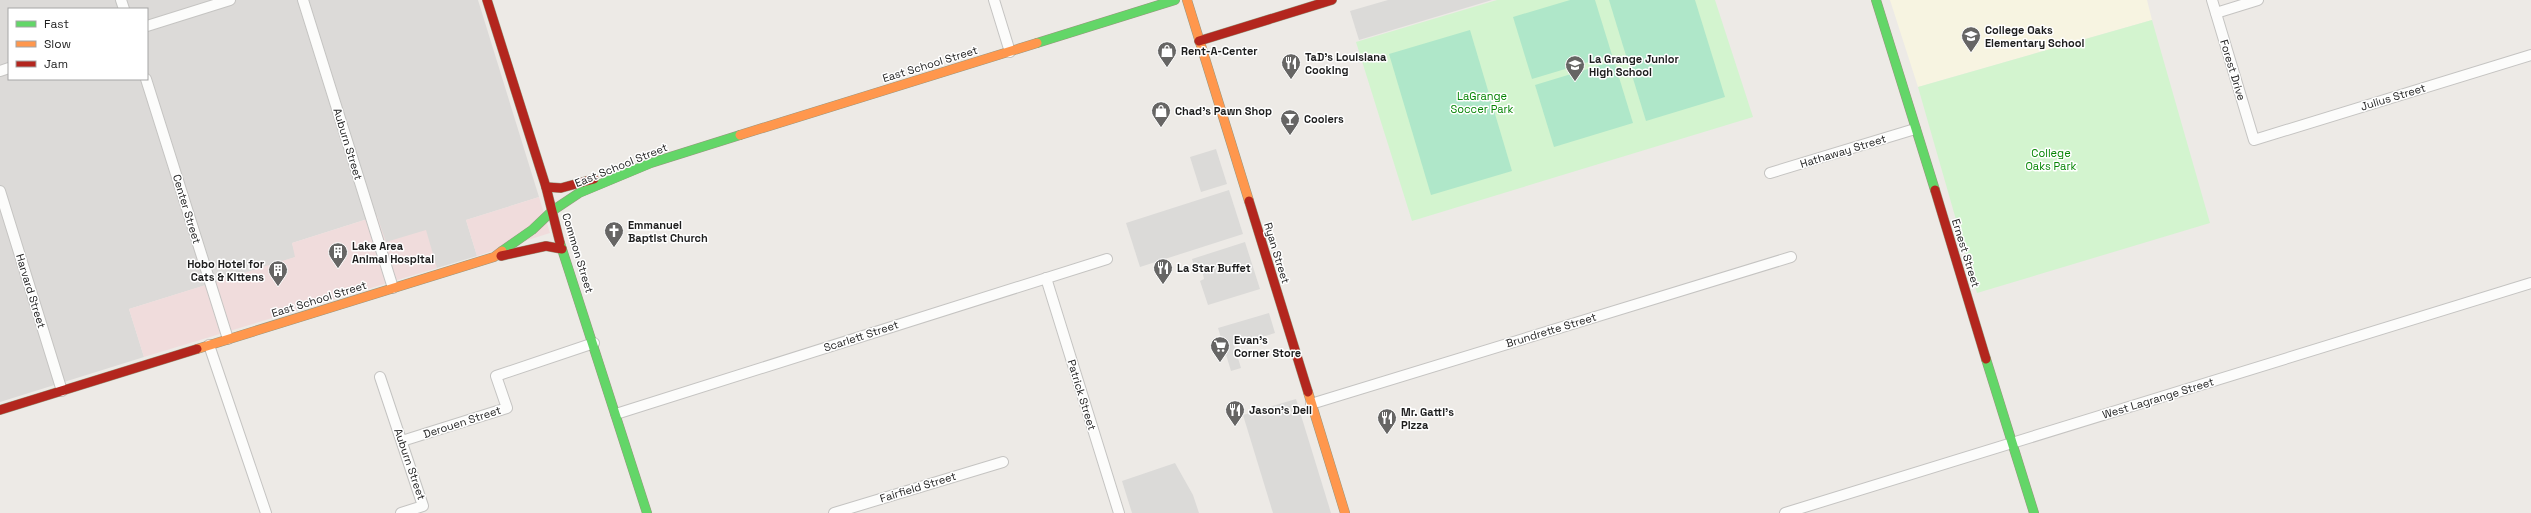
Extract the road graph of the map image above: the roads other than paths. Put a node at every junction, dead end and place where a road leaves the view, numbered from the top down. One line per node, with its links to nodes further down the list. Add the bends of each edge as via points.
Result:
1 (230, 0): 12 (street)
2 (303, 0): 30 (street, Auburn Street)
3 (487, 0): 21 (street, Common Street)
4 (994, 0): 14 (street)
5 (1175, 0): 14 (street, East School Street)
6 (1187, 0): 13 (street, Ryan Street)
7 (1332, 0): 13 (street)
8 (1876, 0): 17 (street, Ernest Street)
9 (2212, 0): 11 (street, Forest Drive)
10 (2258, 0): 11 (street)
11 (2216, 13): 18 (street, Forest Drive)
12 (148, 26)
13 (1199, 41): 36 (street, Ryan Street)
14 (1010, 52): 19 (street, East School Street)
15 (2531, 55): 18 (street, Julius Street)
16 (146, 80): 31 (street, Center Street)
17 (1915, 128): 20 (street, Hathaway Street); 40 (street, Ernest Street)
18 (2254, 140)
19 (650, 163): 21 (street, via 561,188); 23 (street, East School Street, via 580,193)
20 (1770, 173)
21 (546, 187): 23 (street, Common Street)
22 (0, 191): 35 (street, Harvard Street)
23 (552, 211): 24 (street, Common Street); 25 (street, East School Street, via 532,230)
24 (562, 249): 25 (street, via 546,246); 32 (street, Common Street)
25 (494, 257): 30 (street, East School Street)
26 (1791, 257): 36 (street, Brundrette Street)
27 (1107, 260): 28 (street, Scarlett Street)
28 (1046, 278): 38 (street, Scarlett Street); 47 (street, Patrick Street)
29 (2531, 283): 40 (street, West Lagrange Street)
30 (393, 288): 31 (street, East School Street)
31 (228, 339): 33 (street, East School Street)
32 (594, 343): 38 (street, Common Street); 39 (street, Derouen Street, via 496,376 507,408)
33 (209, 345): 35 (street, East School Street); 43 (street)
34 (380, 377): 39 (street, Auburn Street)
35 (62, 391): 37 (street, East School Street)
36 (1311, 404): 48 (street, Ryan Street)
37 (0, 410)
38 (616, 414): 45 (street, Common Street)
39 (402, 441): 44 (street, Auburn Street, via 423,506)
40 (2012, 443): 49 (street, West Lagrange Street); 50 (street, Ernest Street)
41 (1003, 462): 42 (street, Fairfield Street)
42 (862, 509): 46 (street, Fairfield Street)
43 (266, 513)
44 (401, 513)
45 (647, 513)
46 (834, 513)
47 (1119, 513)
48 (1345, 513)
49 (1786, 513)
50 (2034, 513)

